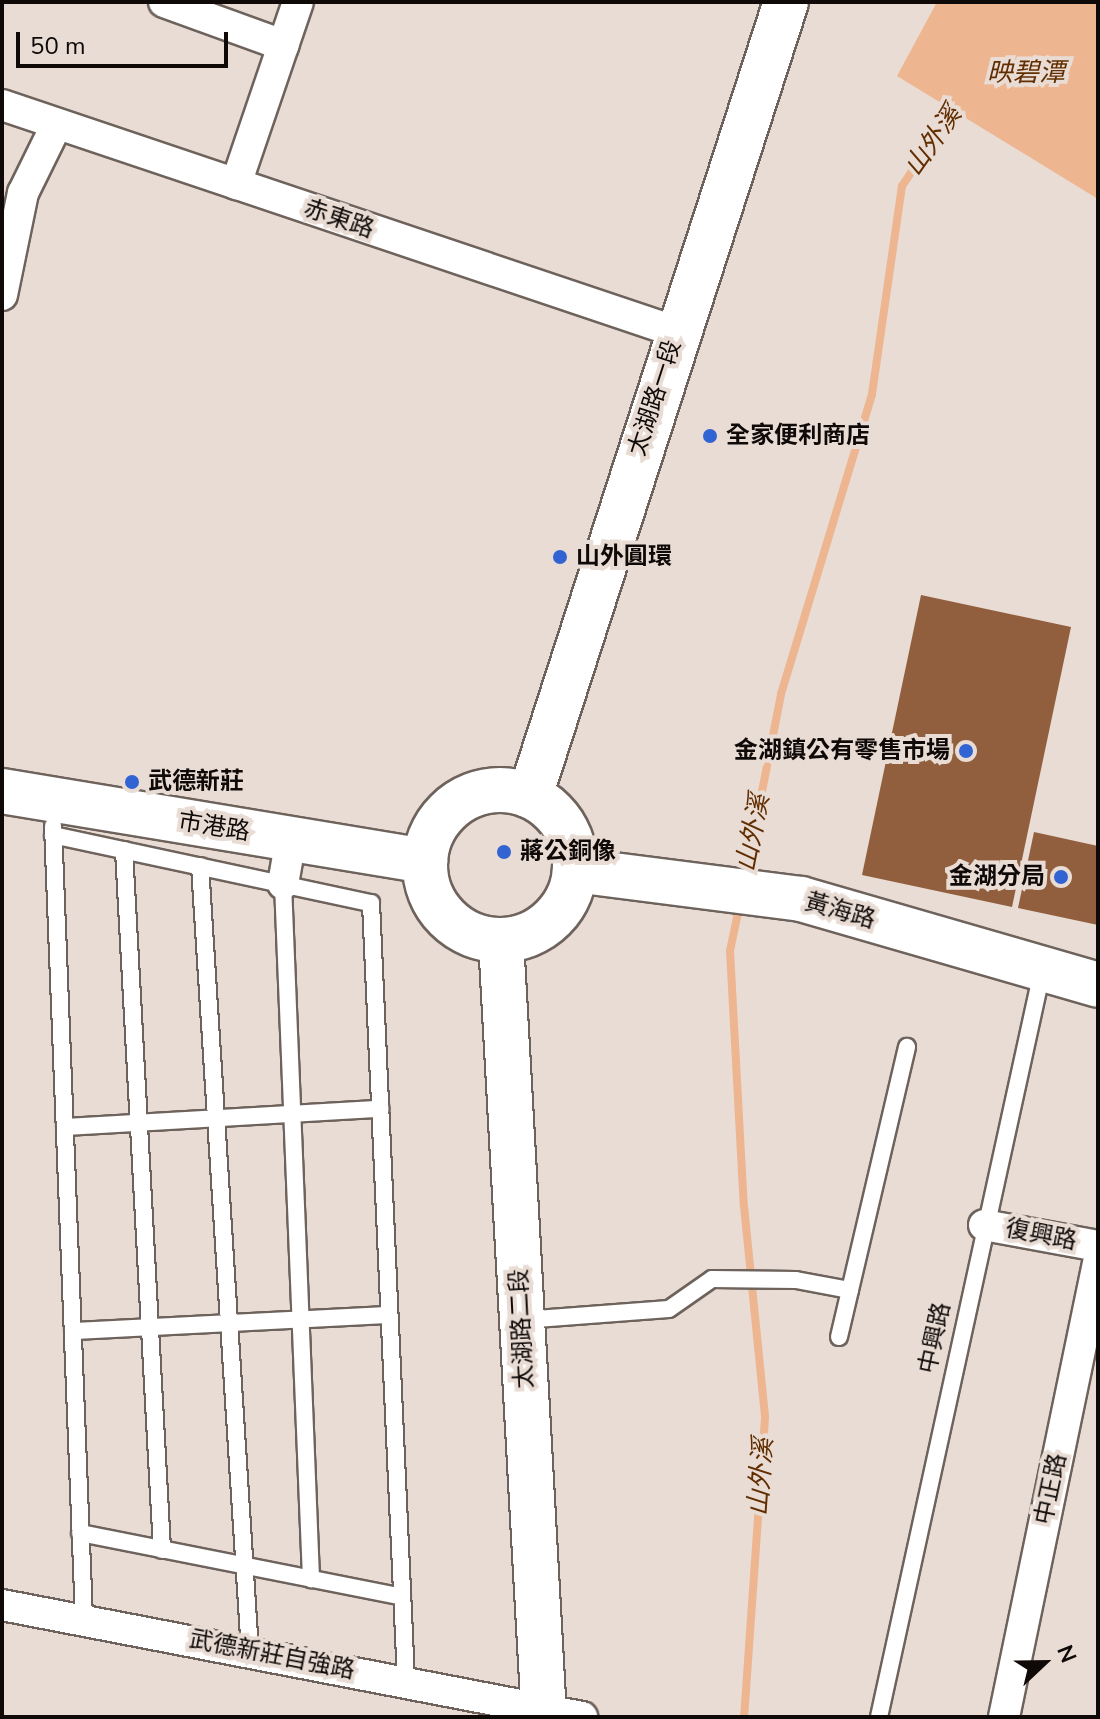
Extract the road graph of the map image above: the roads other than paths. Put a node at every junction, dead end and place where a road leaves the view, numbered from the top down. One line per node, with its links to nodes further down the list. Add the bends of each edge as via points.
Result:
1 (164, 2): 4 (street)
2 (298, 2): 4 (street)
3 (786, 2): 9 (street, 太湖路一段)
4 (283, 45): 7 (street)
5 (2, 105): 6 (street, 赤東路)
6 (57, 124): 7 (street, 赤東路); 8 (street, via 23,193)
7 (236, 184): 9 (street, 赤東路)
8 (2, 295)
9 (677, 332): 11 (street, 太湖路一段)
10 (2, 791): 12 (street, 市港路)
11 (530, 796): 15 (street, via 482,792 460,801 442,817); 17 (street, via 564,826)
12 (53, 818): 13 (street, 市港路); 14 (lane); 27 (lane)
13 (291, 839): 15 (street, 市港路); 18 (street)
14 (124, 850): 16 (lane); 26 (lane)
15 (425, 861): 19 (street, via 428,885 447,916 477,937)
16 (200, 866): 18 (lane); 25 (lane)
17 (575, 870): 19 (street, via 560,912 533,932); 20 (street, 黃海路, via 777,895)
18 (283, 884): 23 (lane, via 371,903); 24 (lane)
19 (501, 940): 34 (street, 太湖路二段)
20 (1043, 970): 21 (street, 黃海路); 28 (lane, 中興路)
21 (1098, 985)
22 (907, 1047): 31 (lane)
23 (380, 1109): 24 (lane); 32 (lane)
24 (292, 1114): 25 (lane); 33 (lane)
25 (216, 1119): 26 (lane); 35 (lane)
26 (139, 1123): 27 (lane); 36 (lane)
27 (65, 1127): 37 (lane)
28 (984, 1225): 29 (street, 復興路); 49 (lane, 中興路)
29 (1098, 1246)
30 (1098, 1262): 50 (street, 中正路)
31 (850, 1290): 34 (lane, via 796,1280 712,1279 669,1309); 38 (lane)
32 (389, 1315): 33 (lane); 43 (lane)
33 (300, 1320): 35 (lane); 42 (lane)
34 (522, 1320): 48 (street, 太湖路二段)
35 (228, 1323): 36 (lane); 41 (lane)
36 (150, 1327): 37 (lane); 40 (lane)
37 (73, 1331): 39 (lane)
38 (839, 1337)
39 (80, 1533): 40 (lane); 45 (lane)
40 (162, 1550): 41 (lane)
41 (244, 1566): 42 (lane); 46 (lane)
42 (311, 1579): 43 (lane)
43 (402, 1597): 47 (lane)
44 (2, 1605): 45 (street, 武德新莊自強路)
45 (84, 1620): 46 (street, 武德新莊自強路)
46 (250, 1651): 47 (street, 武德新莊自強路)
47 (406, 1680): 48 (street, 武德新莊自強路)
48 (556, 1713)
49 (879, 1717)
50 (1004, 1717)

